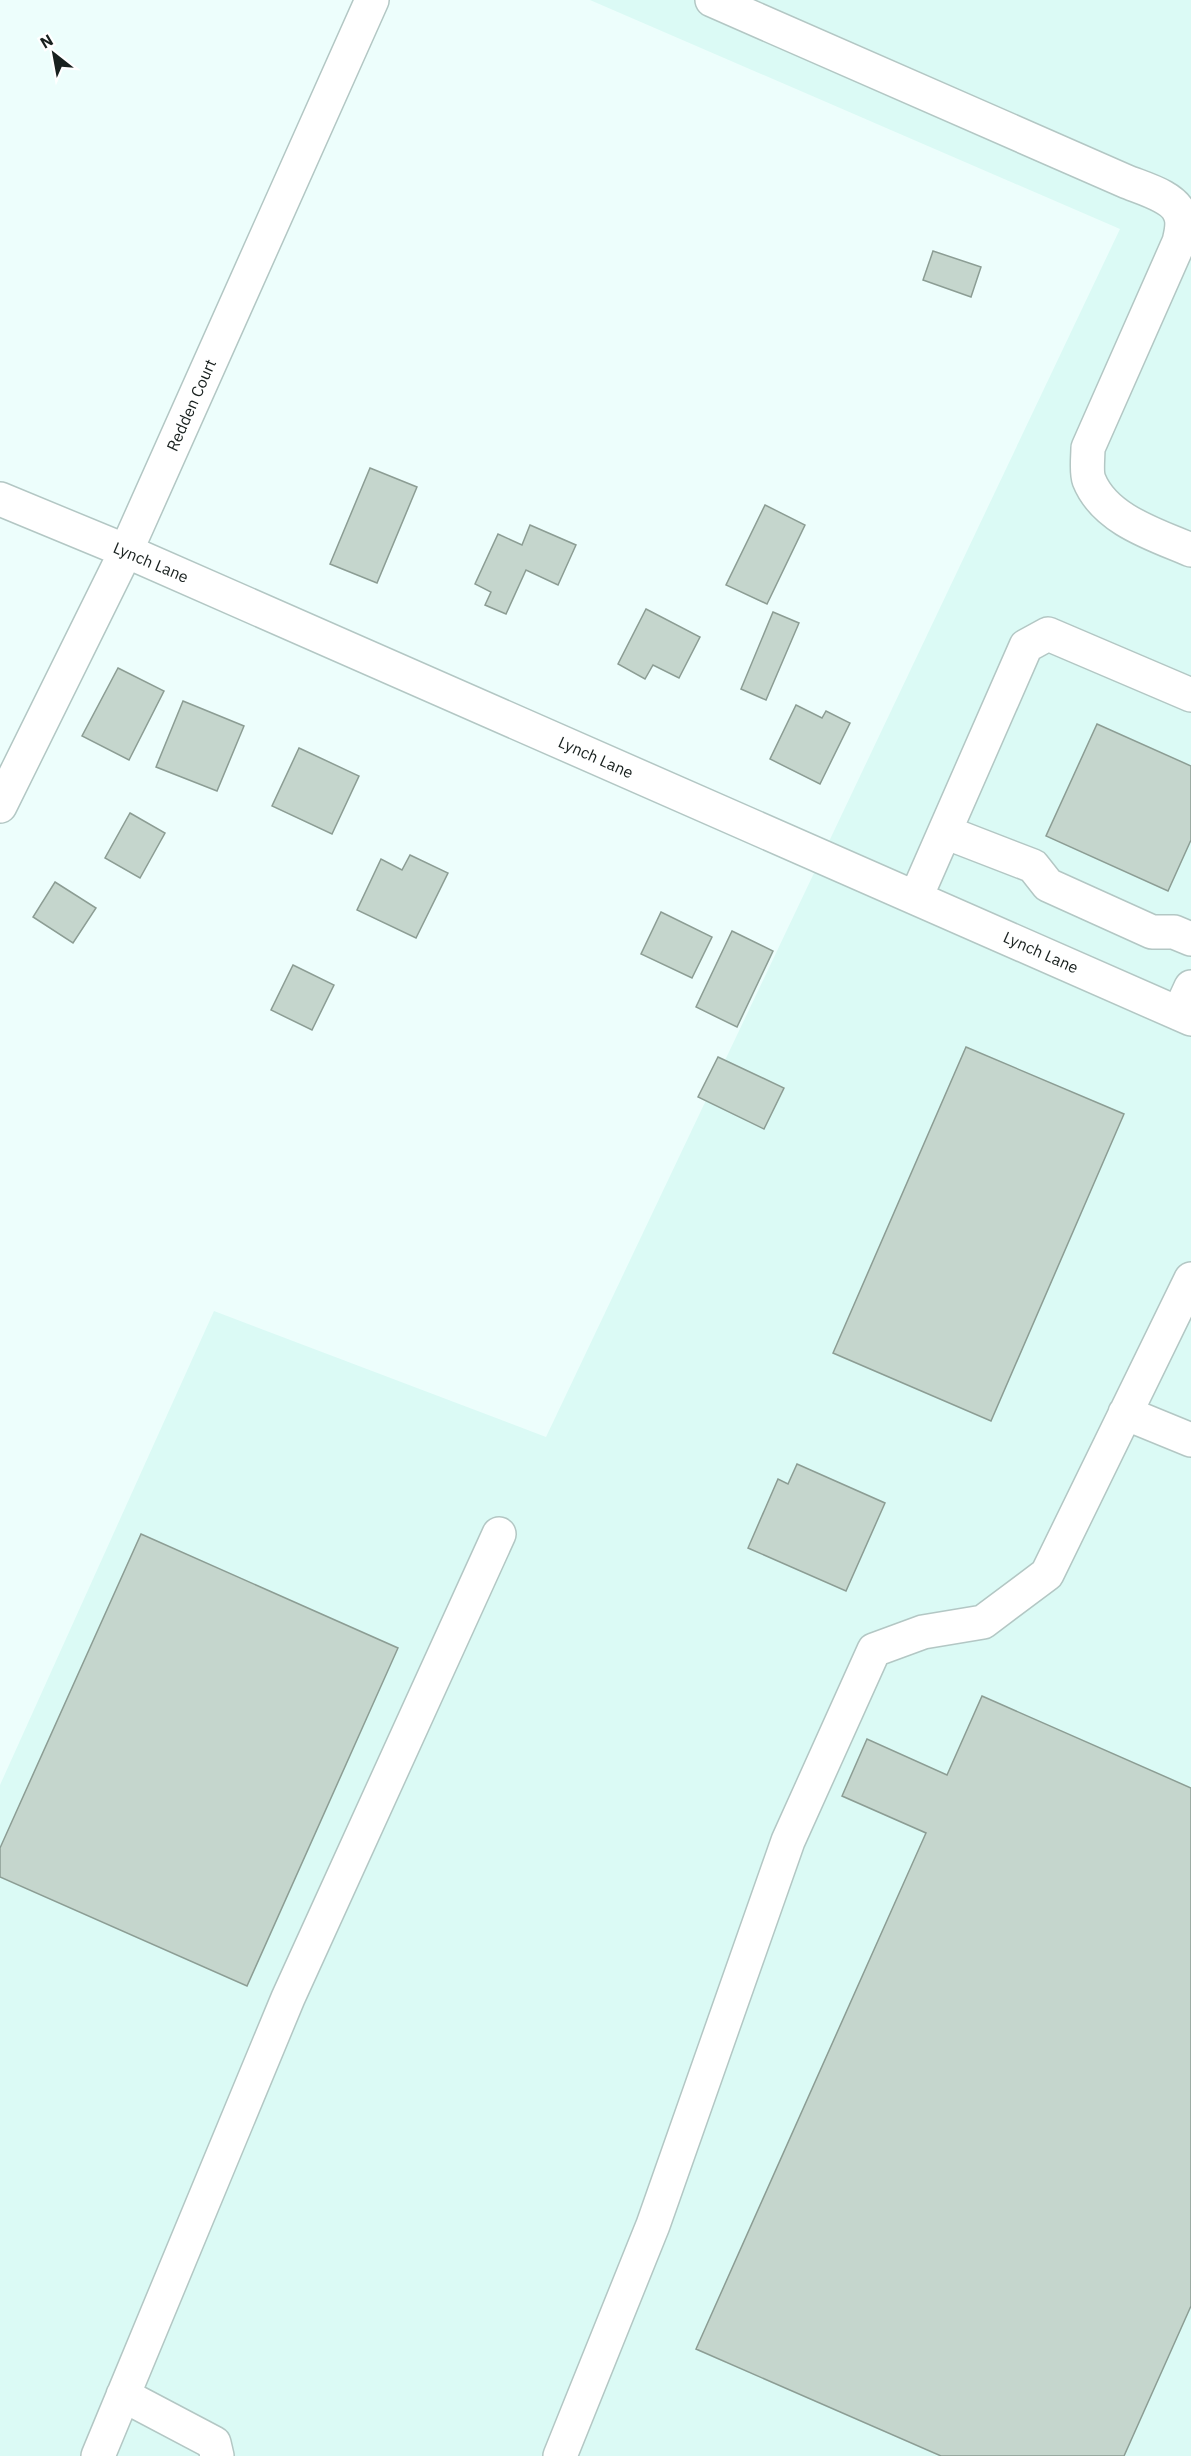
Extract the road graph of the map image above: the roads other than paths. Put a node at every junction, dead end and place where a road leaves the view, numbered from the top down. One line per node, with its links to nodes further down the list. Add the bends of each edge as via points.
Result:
1 (372, 0): 6 (street, Redden Court)
2 (712, 0): 3 (street, via 1169,201 1180,213)
3 (1185, 231): 5 (street, via 1088,448 1088,479 1103,504 1126,520)
4 (0, 499): 6 (street, Lynch Lane)
5 (1191, 550)
6 (126, 551): 8 (street, Redden Court); 10 (street, Lynch Lane)
7 (1191, 694): 9 (street, via 1048,634 1026,646)
8 (0, 806)
9 (945, 832): 10 (street); 11 (street, via 1033,866 1048,885 1152,932 1174,932)
10 (916, 897): 12 (street, Lynch Lane)
11 (1191, 939)
12 (1187, 1006)
13 (1191, 1279): 14 (street)
14 (1125, 1413): 15 (street); 20 (street, via 1047,1574 983,1622 923,1632 874,1650 788,1841 653,2225)
15 (1191, 1440)
16 (499, 1534): 17 (street, via 288,1998)
17 (123, 2395): 18 (street); 19 (street, via 214,2443)
18 (98, 2456)
19 (217, 2456)
20 (560, 2456)

